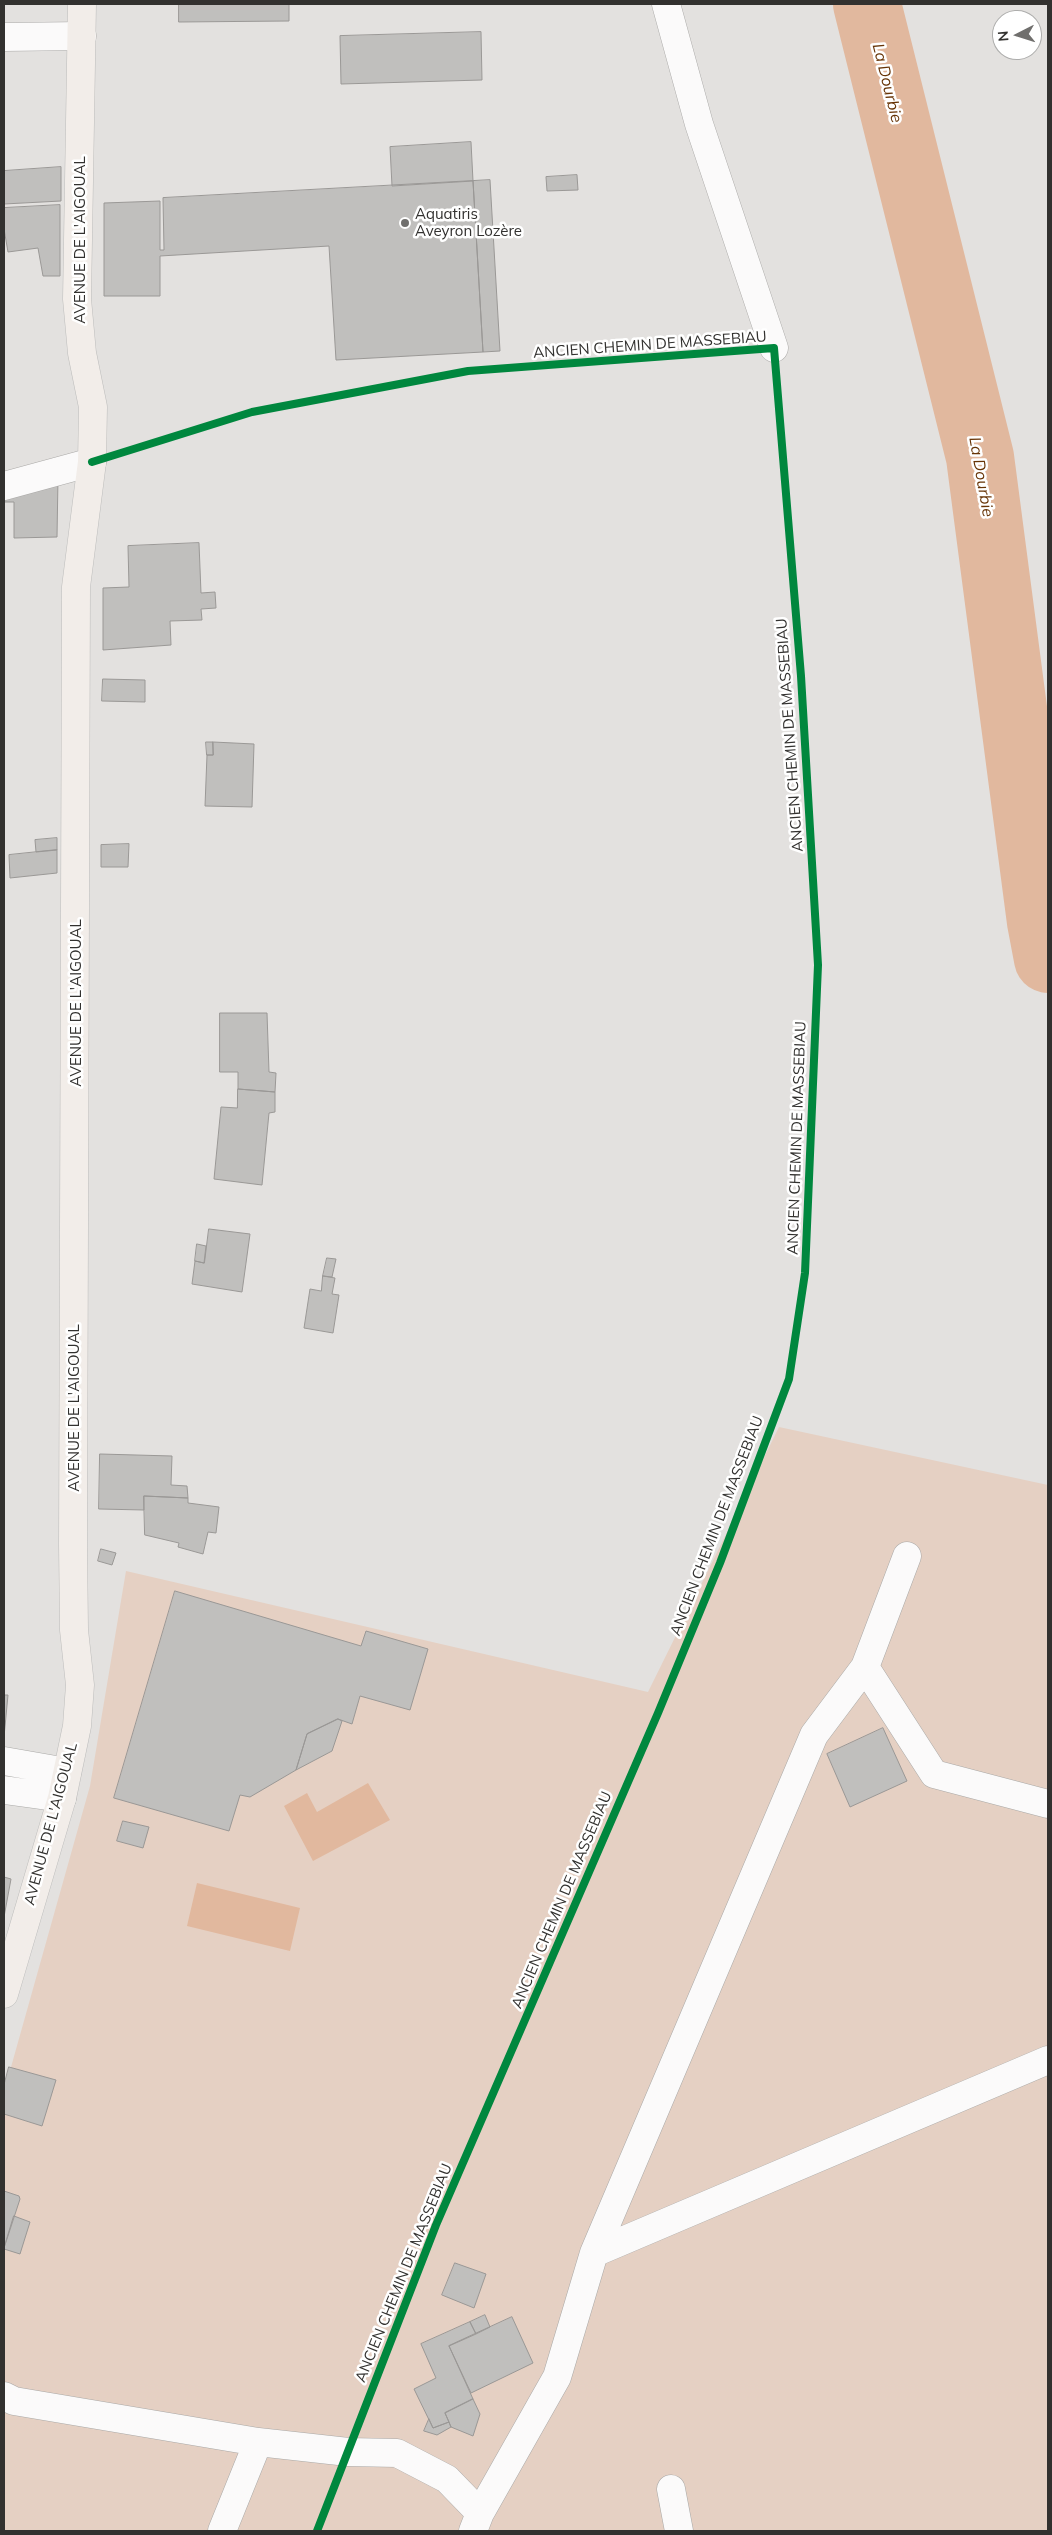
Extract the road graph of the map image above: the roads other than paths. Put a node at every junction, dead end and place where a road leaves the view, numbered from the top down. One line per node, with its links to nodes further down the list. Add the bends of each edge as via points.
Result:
1 (82, 4): 3 (main road, AVENUE DE L'AIGOUAL)
2 (666, 4): 5 (street, via 699,124)
3 (82, 36): 4 (street); 6 (main road, AVENUE DE L'AIGOUAL, via 77,299 82,352 93,407)
4 (4, 37)
5 (774, 348)
6 (92, 462): 7 (street); 11 (main road, AVENUE DE L'AIGOUAL, via 76,587 73,1544 74,1630 80,1685 77,1726)
7 (4, 486)
8 (907, 1556): 9 (street)
9 (865, 1667): 13 (street, via 934,1774); 16 (street, via 814,1734)
10 (4, 1760): 11 (street)
11 (64, 1785): 12 (street); 14 (main road, AVENUE DE L'AIGOUAL)
12 (4, 1790)
13 (1048, 1804)
14 (4, 1994)
15 (1048, 2060): 16 (street)
16 (594, 2253): 20 (street, via 557,2376)
17 (7, 2400): 18 (street)
18 (258, 2442): 20 (street, via 348,2452 398,2453 447,2479); 21 (street)
19 (671, 2489): 22 (street)
20 (476, 2522)
21 (222, 2531)
22 (679, 2531)

